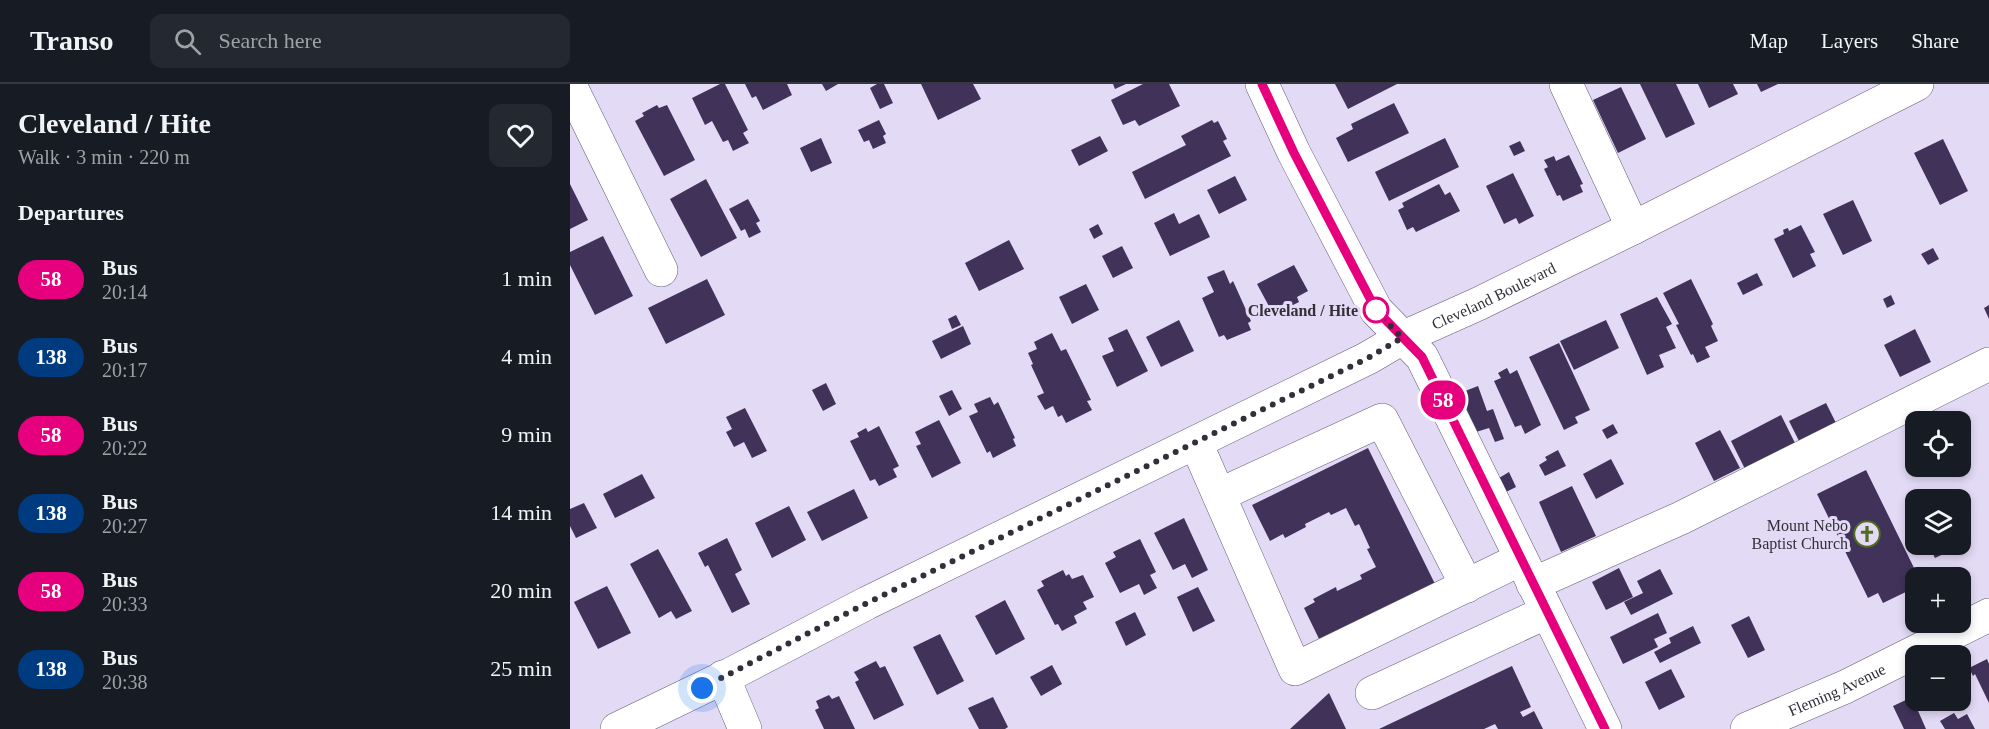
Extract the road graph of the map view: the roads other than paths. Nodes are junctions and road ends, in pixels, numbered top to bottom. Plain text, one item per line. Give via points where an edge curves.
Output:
1 (1262, 84) edge
2 (1566, 84) edge
3 (1917, 84) edge
4 (572, 86) edge
5 (1633, 228) junction
6 (661, 270) dead end
7 (1402, 338) junction
8 (1989, 364) edge
9 (1196, 443) junction
10 (1220, 495) junction
11 (1534, 585) junction
12 (1467, 586) junction
13 (1989, 615) edge
14 (723, 677) junction
15 (1372, 693) dead end
16 (617, 729) edge
17 (745, 729) edge
18 (1605, 729) edge
19 (1747, 729) edge

1 - 7 street via 1376,310
2 - 5 street
3 - 5 street, Cleveland Boulevard
4 - 6 street
5 - 7 street, Cleveland Boulevard
7 - 9 street, Cleveland Boulevard
7 - 11 street via 1422,357
8 - 11 street via 1681,518
9 - 10 street
9 - 14 street, Cleveland Boulevard
10 - 12 street via 1382,420
10 - 12 street via 1295,669
11 - 12 street
11 - 15 street
11 - 18 street
13 - 19 street, Fleming Avenue via 1845,687
14 - 16 street, Cleveland Boulevard
14 - 17 street

